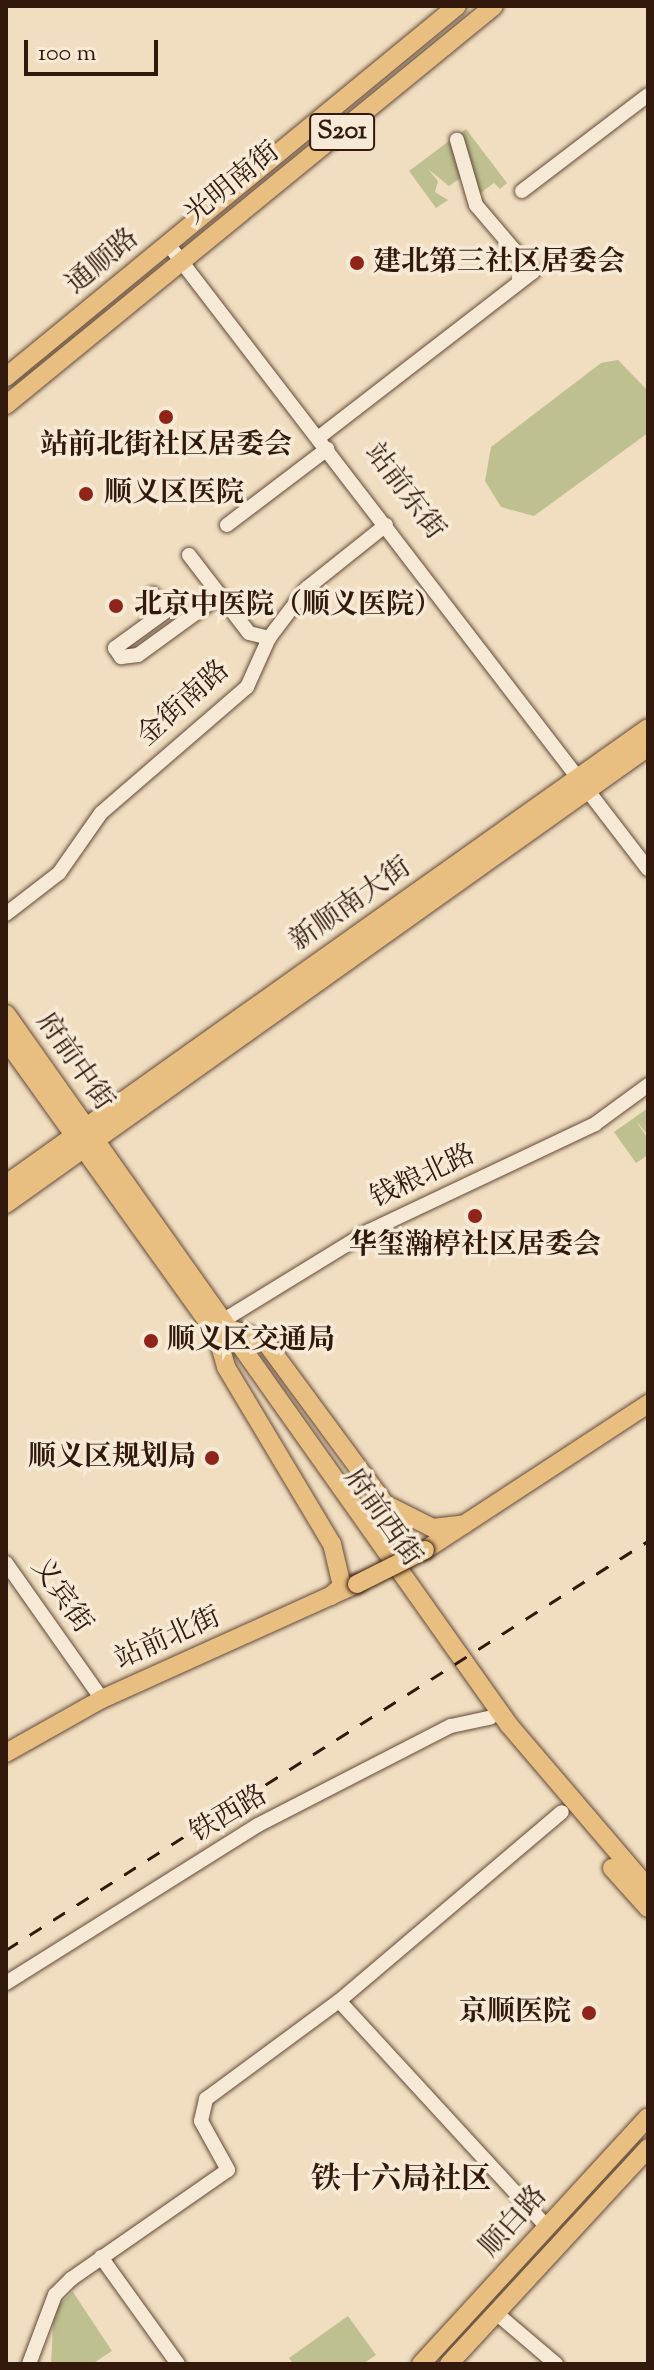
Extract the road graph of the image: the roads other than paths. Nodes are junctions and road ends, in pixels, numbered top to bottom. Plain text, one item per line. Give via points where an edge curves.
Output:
1 (457, 6) edge
2 (494, 6) edge
3 (648, 95) edge
4 (457, 140) dead end
5 (522, 191) dead end
6 (172, 241) junction
7 (186, 259) junction
8 (6, 377) edge
9 (6, 405) edge
10 (323, 440) junction
11 (227, 525) dead end
12 (386, 525) junction
13 (189, 555) dead end
14 (153, 594) dead end
15 (218, 597) junction
16 (269, 638) junction
17 (648, 728) edge
18 (648, 747) edge
19 (586, 782) junction
20 (648, 858) edge
21 (648, 869) edge
22 (6, 914) edge
23 (6, 1014) edge
24 (6, 1040) edge
25 (648, 1085) edge
26 (84, 1139) junction
27 (6, 1184) edge
28 (6, 1204) edge
29 (222, 1328) junction
30 (648, 1404) edge
31 (465, 1524) junction
32 (6, 1563) edge
33 (331, 1596) junction
34 (102, 1699) junction
35 (490, 1718) junction
36 (6, 1753) edge
37 (562, 1812) junction
38 (648, 1888) edge
39 (648, 1908) edge
40 (6, 1983) edge
41 (339, 2001) junction
42 (648, 2105) edge
43 (648, 2117) edge
44 (631, 2135) junction
45 (647, 2150) edge
46 (547, 2227) junction
47 (101, 2257) junction
48 (496, 2313) junction
49 (29, 2364) edge
50 (178, 2364) edge
51 (421, 2364) edge
52 (449, 2364) edge
53 (556, 2364) edge

1 - 6 main road, 通顺路 / S201
2 - 7 main road, 光明南街 / S201
3 - 5 street
4 - 10 street via 476,205 533,272
6 - 7 street, 站前东街
6 - 8 main road, 通顺路 / S201
7 - 9 main road, 光明南街 / S201
7 - 10 street, 站前东街
10 - 11 street
10 - 12 street, 站前东街
10 - 19 street, 站前东街
12 - 16 street, 金街南路 via 307,588
12 - 19 street, 站前东街
13 - 15 street
14 - 15 street via 166,611 115,648 121,657 138,655
15 - 16 street via 249,633
16 - 22 street, 金街南路 via 247,687 101,813 59,873
17 - 19 main road, 新顺南大街
18 - 19 main road, 新顺南大街
19 - 20 street
19 - 21 street
19 - 26 main road, 新顺南大街
23 - 26 main road, 府前中街
24 - 26 main road, 府前中街
25 - 29 street, 钱粮北路 via 595,1124 369,1231
26 - 27 main road
26 - 28 main road
26 - 29 main road, 府前西街
29 - 31 main road via 264,1340 385,1504 433,1528
29 - 33 main road via 226,1367 332,1544 342,1586
29 - 35 main road, 府前西街
29 - 38 main road, 府前西街 via 534,1758
30 - 31 main road
31 - 33 main road, 站前北街, bridge
32 - 34 street, 义宾街
33 - 34 main road, 站前北街
34 - 36 main road, 站前北街
35 - 37 main road, 府前西街
35 - 40 street, 铁西路 via 451,1726 258,1825
37 - 39 main road, 府前西街
37 - 41 street
41 - 46 street via 436,2115
41 - 47 street via 206,2099 201,2121 228,2170
42 - 44 main road
43 - 44 main road, 顺白路
44 - 46 main road, 顺白路
45 - 48 main road, 顺白路
46 - 51 main road, 顺白路
47 - 49 street via 55,2295
47 - 50 street
48 - 52 main road, 顺白路
48 - 53 street

